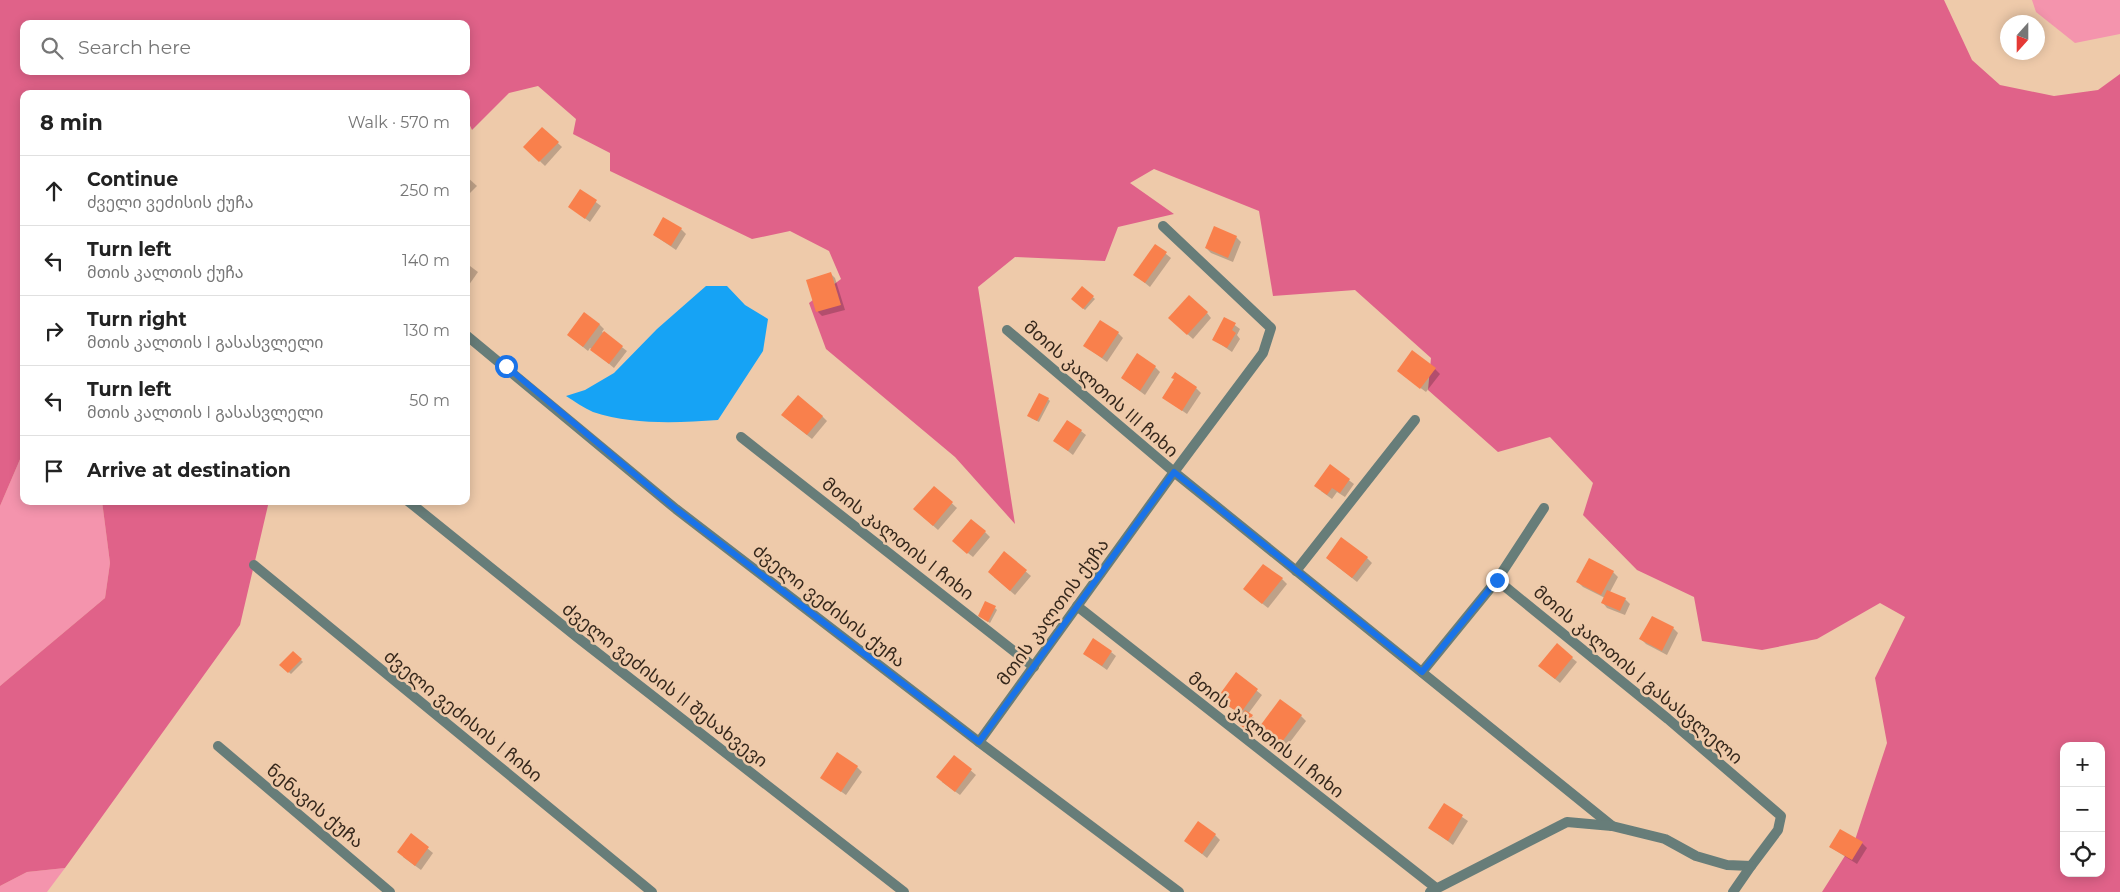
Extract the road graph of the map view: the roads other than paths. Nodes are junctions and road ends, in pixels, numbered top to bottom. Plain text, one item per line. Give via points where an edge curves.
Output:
1 (1163, 226) dead end
2 (1007, 330) dead end
3 (470, 338) edge
4 (1415, 420) dead end
5 (742, 437) dead end
6 (1174, 472) junction
7 (413, 505) edge
8 (1544, 508) dead end
9 (254, 565) dead end
10 (1296, 571) junction
11 (1497, 580) junction
12 (1077, 606) junction
13 (1034, 667) junction
14 (1422, 672) junction
15 (979, 742) junction
16 (218, 746) dead end
17 (1612, 826) junction
18 (1751, 866) junction
19 (1433, 890) edge
20 (390, 892) edge
21 (652, 892) edge
22 (904, 892) edge
23 (1179, 892) edge
24 (1733, 892) edge

1 - 6 street, მთის კალთის ქუჩა via 1271,328 1264,353
2 - 6 street, მთის კალთის III ჩიხი
3 - 15 street, ძველი ვეძისის ქუჩა via 676,509
4 - 10 street
5 - 13 street, მთის კალთის I ჩიხი
6 - 10 street
6 - 12 street, მთის კალთის ქუჩა
7 - 22 street, ძველი ვეძისის II შესახვევი
8 - 11 street
9 - 21 street, ძველი ვეძისის I ჩიხი
10 - 14 street
11 - 14 street
11 - 18 street, მთის კალთის I გასასვლელი via 1781,816 1778,830
12 - 13 street, მთის კალთის ქუჩა
12 - 19 street, მთის კალთის II ჩიხი
13 - 15 street, მთის კალთის ქუჩა
14 - 17 street
15 - 23 street, ძველი ვეძისის ქუჩა
16 - 20 street, ნენავის ქუჩა
17 - 18 street via 1665,839 1696,856 1727,865
17 - 19 street via 1567,822
18 - 24 street

